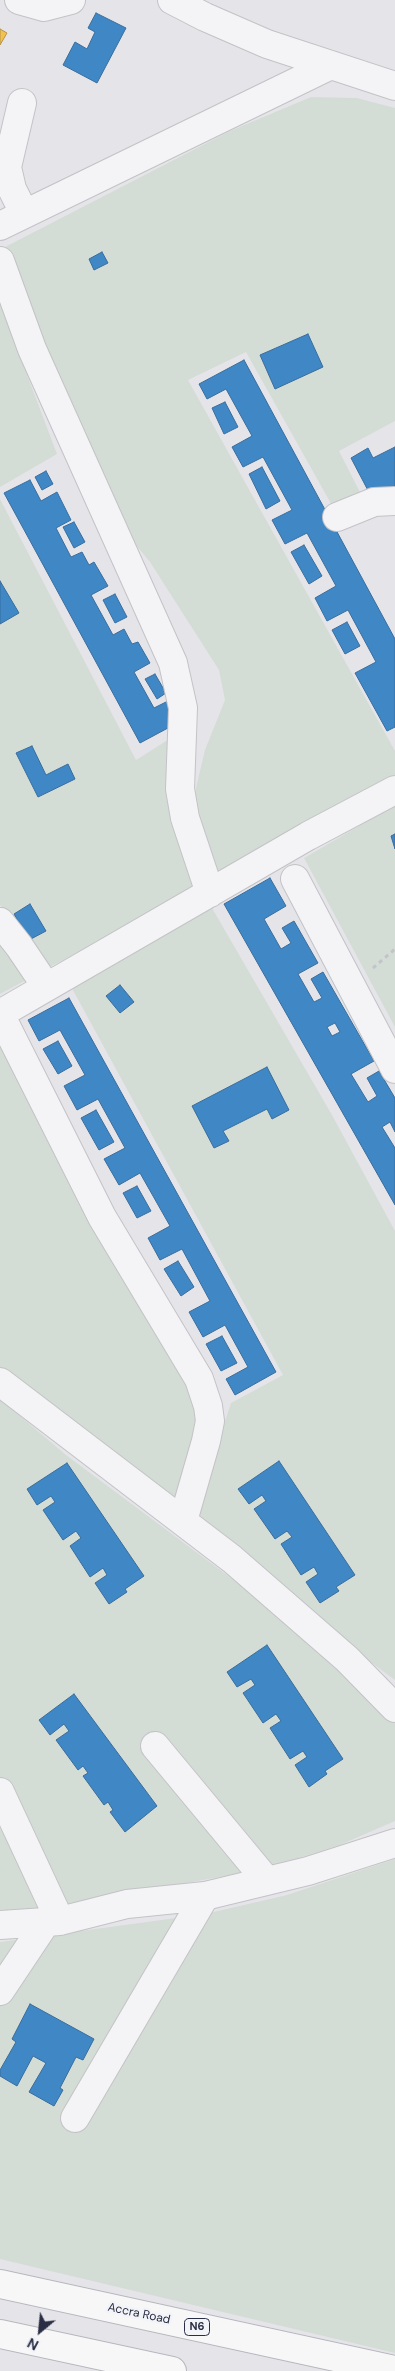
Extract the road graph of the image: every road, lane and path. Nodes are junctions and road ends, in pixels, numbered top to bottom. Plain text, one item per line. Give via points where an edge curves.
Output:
1 (19, 0) edge
2 (71, 0) edge
3 (172, 0) edge
4 (329, 66) junction
5 (395, 86) edge
6 (22, 103) dead end
7 (24, 213) junction
8 (0, 226) edge
9 (0, 261) edge
10 (395, 502) edge
11 (337, 517) dead end
12 (395, 790) edge
13 (295, 879) dead end
14 (210, 893) junction
15 (0, 922) edge
16 (46, 986) junction
17 (0, 1014) edge
18 (395, 1069) edge
19 (0, 1382) edge
20 (183, 1521) junction
21 (395, 1708) edge
22 (155, 1746) dead end
23 (0, 1792) edge
24 (395, 1843) edge
25 (267, 1881) junction
26 (205, 1896) junction
27 (53, 1921) junction
28 (0, 1925) edge
29 (0, 1991) edge
30 (75, 2118) dead end
31 (0, 2284) edge
32 (0, 2334) edge
33 (395, 2370) edge
34 (172, 2371) edge

1 - 2 street via 44,7
3 - 4 street via 267,44
4 - 5 street
4 - 7 street
6 - 7 street via 7,168 12,189
7 - 8 street
9 - 14 street via 32,349 173,663 183,708 180,789
10 - 11 street via 374,502
12 - 14 street
13 - 18 street
14 - 16 street
15 - 16 street
16 - 17 street
17 - 20 street via 102,1217 200,1379 210,1421
19 - 20 street
20 - 21 street via 347,1659
22 - 25 street
23 - 27 street
24 - 25 street
25 - 26 street
26 - 27 street via 127,1904
26 - 30 street
27 - 28 street
27 - 29 street
31 - 33 highway, Accra Road / N6
32 - 34 highway

